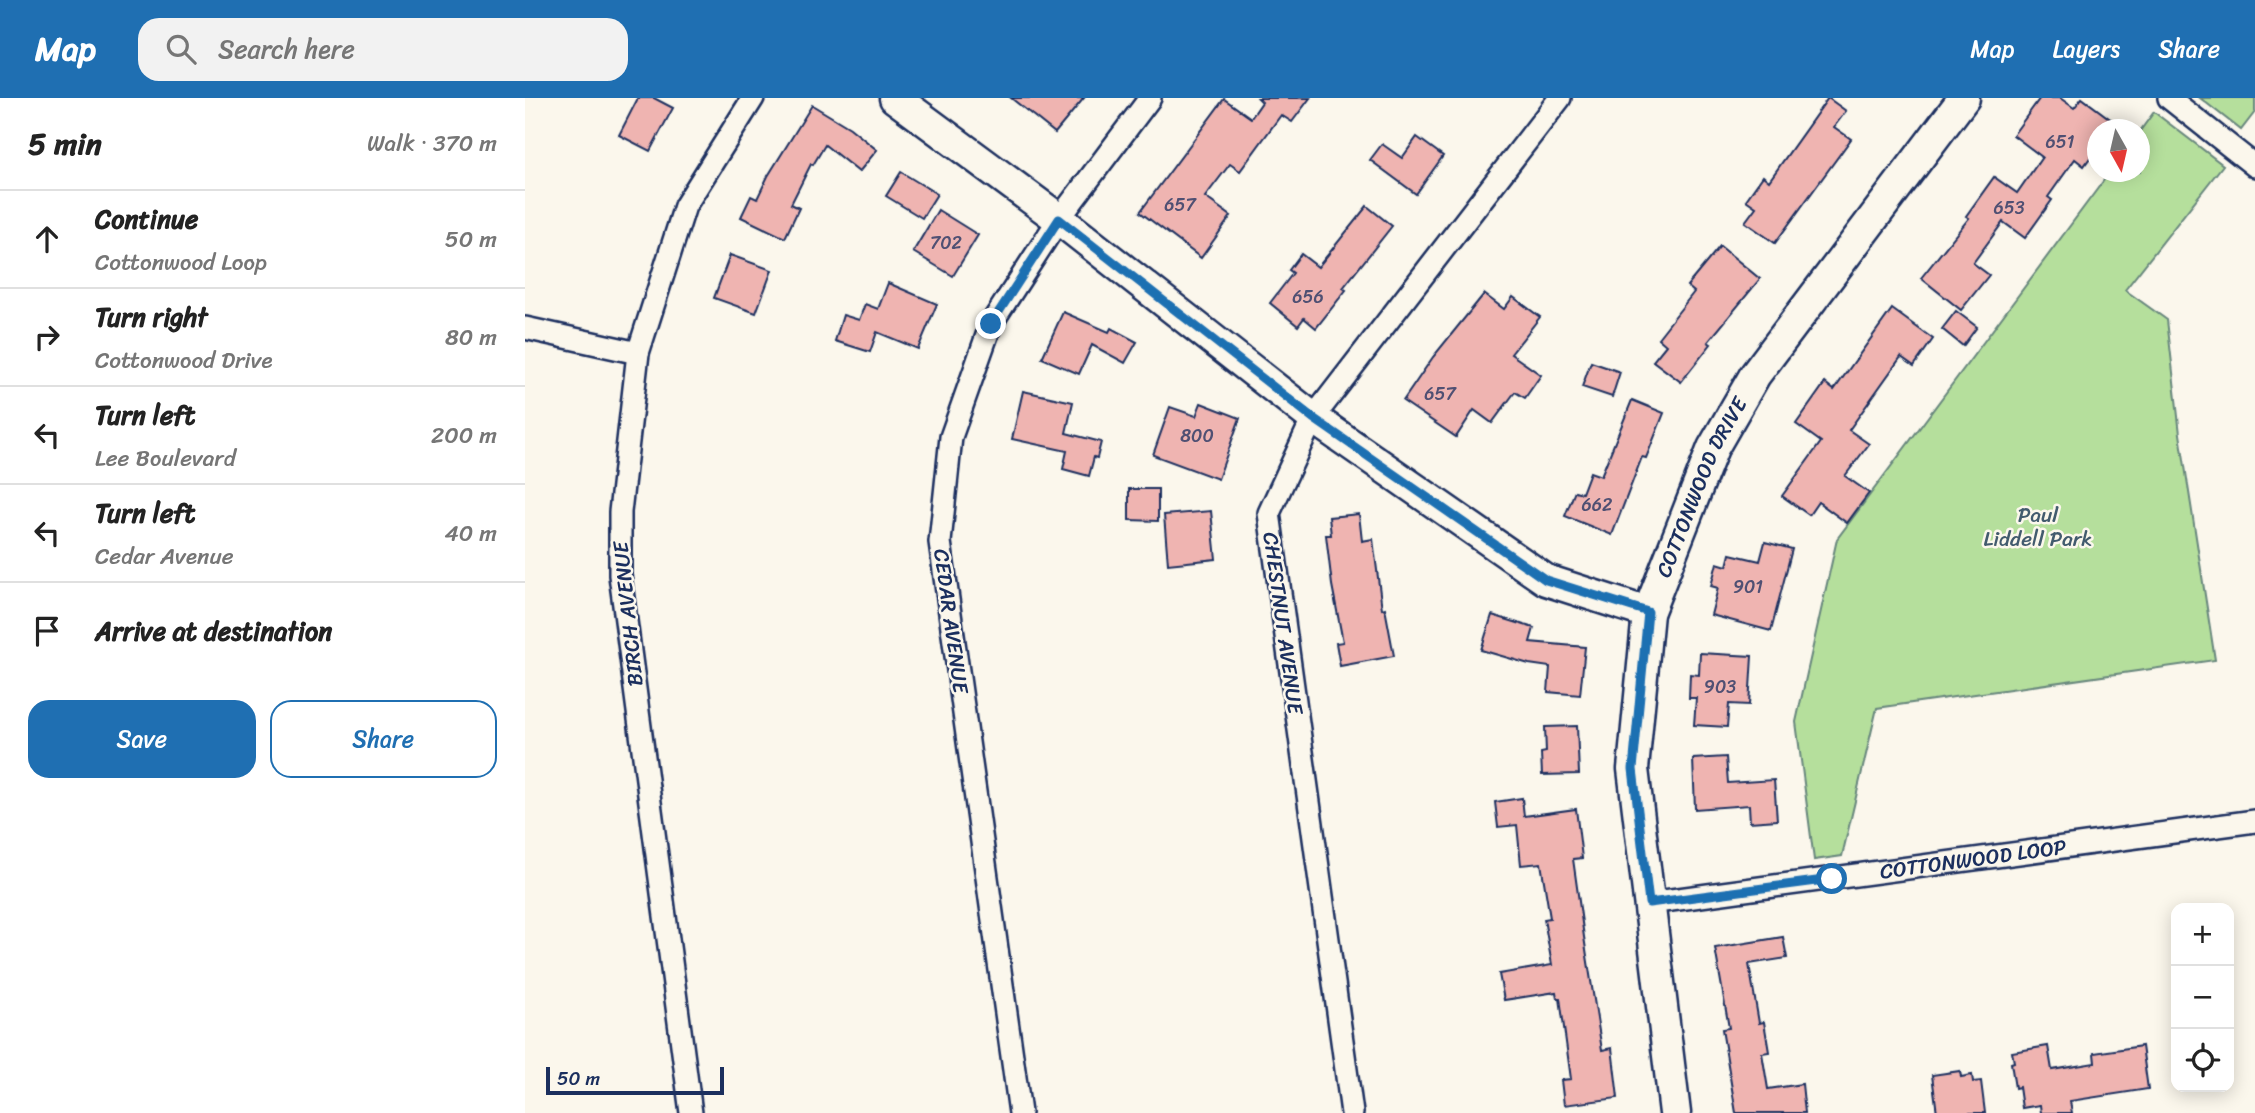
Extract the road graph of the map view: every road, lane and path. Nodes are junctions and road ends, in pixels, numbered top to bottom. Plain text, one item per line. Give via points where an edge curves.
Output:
1 (753, 98) edge
2 (895, 98) edge
3 (1150, 98) edge
4 (1560, 98) edge
5 (1964, 98) edge
6 (2169, 98) edge
7 (2255, 166) edge
8 (1059, 219) junction
9 (525, 328) edge
10 (638, 353) junction
11 (1313, 418) junction
12 (1648, 612) junction
13 (2255, 821) edge
14 (1649, 903) junction
15 (691, 1113) edge
16 (1020, 1113) edge
17 (1352, 1113) edge
18 (1675, 1113) edge

1 - 10 street, BIRCH AVENUE via 685,206
2 - 8 street
3 - 8 street, CEDAR AVENUE
4 - 11 street, CHESTNUT AVENUE
5 - 12 street, COTTONWOOD DRIVE via 1755,375 1713,448
6 - 7 street
8 - 11 street
8 - 16 street, CEDAR AVENUE via 991,324 951,437 940,542
9 - 10 street
10 - 15 street, BIRCH AVENUE via 620,512 619,575
11 - 12 street via 1546,580
11 - 17 street, CHESTNUT AVENUE via 1269,513
12 - 14 street, COTTONWOOD DRIVE via 1633,769
13 - 14 street, COTTONWOOD LOOP
14 - 18 street, COTTONWOOD DRIVE

